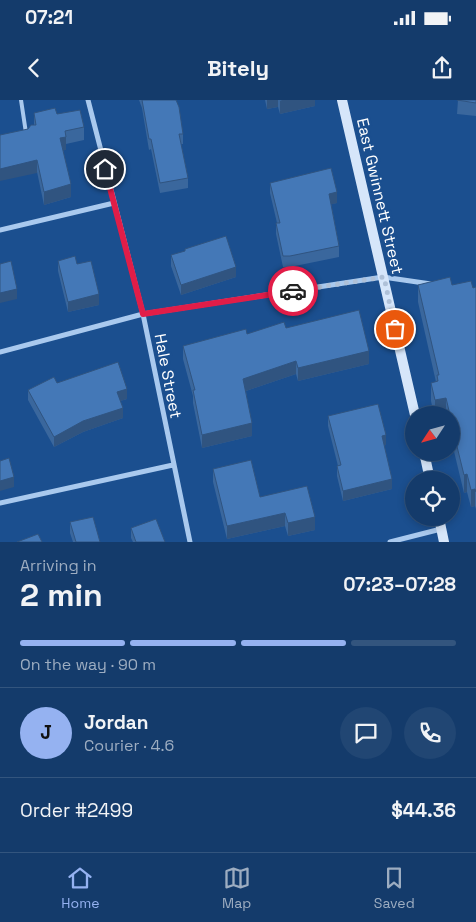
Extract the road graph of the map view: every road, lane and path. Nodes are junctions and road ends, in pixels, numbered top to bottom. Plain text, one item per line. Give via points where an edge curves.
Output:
1 (21, 100) edge
2 (88, 100) edge
3 (342, 100) edge
4 (27, 138) edge
5 (114, 204) junction
6 (0, 230) edge
7 (384, 277) junction
8 (439, 285) edge
9 (143, 314) junction
10 (0, 352) edge
11 (413, 406) edge
12 (173, 464) junction
13 (0, 503) edge
14 (440, 526) edge
15 (441, 529) junction
16 (190, 542) edge
17 (390, 542) edge
18 (444, 542) edge

1 - 4 lane
2 - 5 street, Hale Street
3 - 7 main road, East Gwinnett Street
5 - 6 street
5 - 9 street, Hale Street
7 - 8 street
7 - 9 street
7 - 11 main road, East Gwinnett Street
9 - 10 street
9 - 12 street, Hale Street
12 - 13 street
12 - 16 street, Hale Street
14 - 15 main road
15 - 17 street
15 - 18 main road

